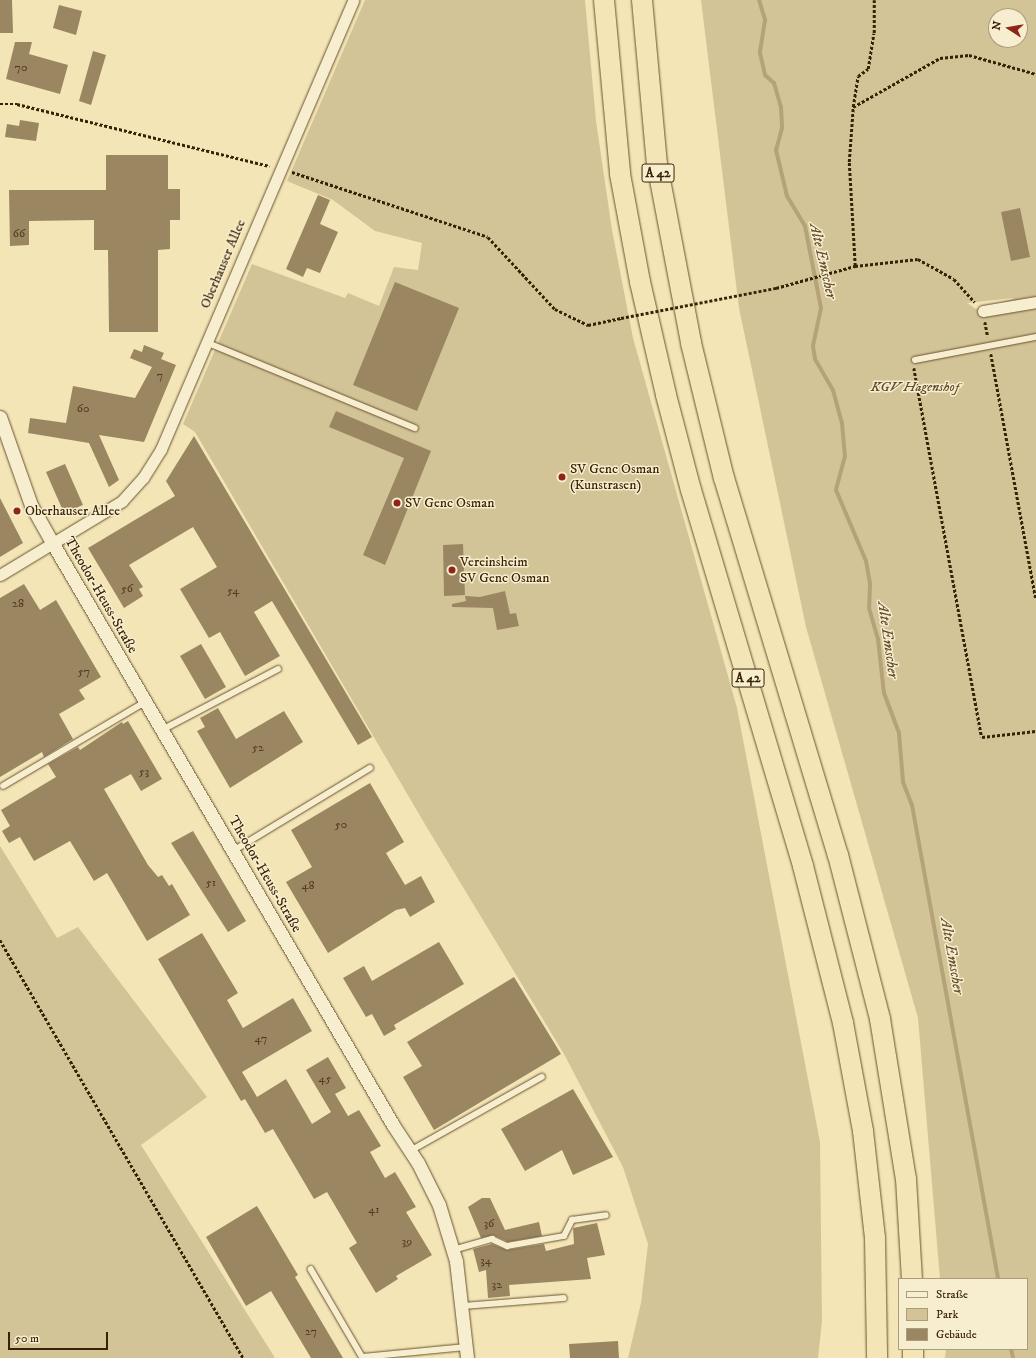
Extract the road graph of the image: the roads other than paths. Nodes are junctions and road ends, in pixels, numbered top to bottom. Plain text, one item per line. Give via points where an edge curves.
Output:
1 (353, 0) edge
2 (604, 0) edge
3 (642, 0) edge
4 (1036, 302) edge
5 (983, 311) road end
6 (1036, 337) edge
7 (206, 342) junction
8 (915, 360) road end
9 (0, 417) edge
10 (415, 428) dead end
11 (53, 544) junction
12 (0, 575) edge
13 (278, 669) dead end
14 (145, 702) junction
15 (162, 730) junction
16 (370, 768) dead end
17 (3, 786) dead end
18 (232, 851) junction
19 (542, 1077) dead end
20 (410, 1151) junction
21 (606, 1215) dead end
22 (453, 1250) junction
23 (311, 1269) dead end
24 (912, 1278) edge
25 (564, 1298) dead end
26 (463, 1306) junction
27 (467, 1352) edge
28 (363, 1358) edge
29 (877, 1358) edge

1 - 7 street, Oberhauser Allee
2 - 29 highway, A 42 via 620,174 640,282 664,387 691,490 803,866 843,1023 863,1131 875,1238
3 - 24 highway, A 42 via 657,164 691,343 724,478 838,855 876,1004 905,1172
4 - 5 street
6 - 8 lane
7 - 10 lane
7 - 11 street, Oberhauser Allee via 161,449 143,478 122,501
9 - 11 street, Theodor-Heuss-Straße via 31,505
11 - 12 street, Oberhauser Allee
11 - 14 street, Theodor-Heuss-Straße
13 - 15 lane
14 - 15 street, Theodor-Heuss-Straße
14 - 17 lane
15 - 18 street, Theodor-Heuss-Straße
16 - 18 lane
18 - 20 street, Theodor-Heuss-Straße
19 - 20 lane
20 - 22 street, Theodor-Heuss-Straße via 439,1205
21 - 22 lane via 572,1220 564,1236 507,1246 492,1239
22 - 26 street, Theodor-Heuss-Straße
23 - 28 lane
25 - 26 lane
26 - 27 street, Theodor-Heuss-Straße
27 - 28 lane

